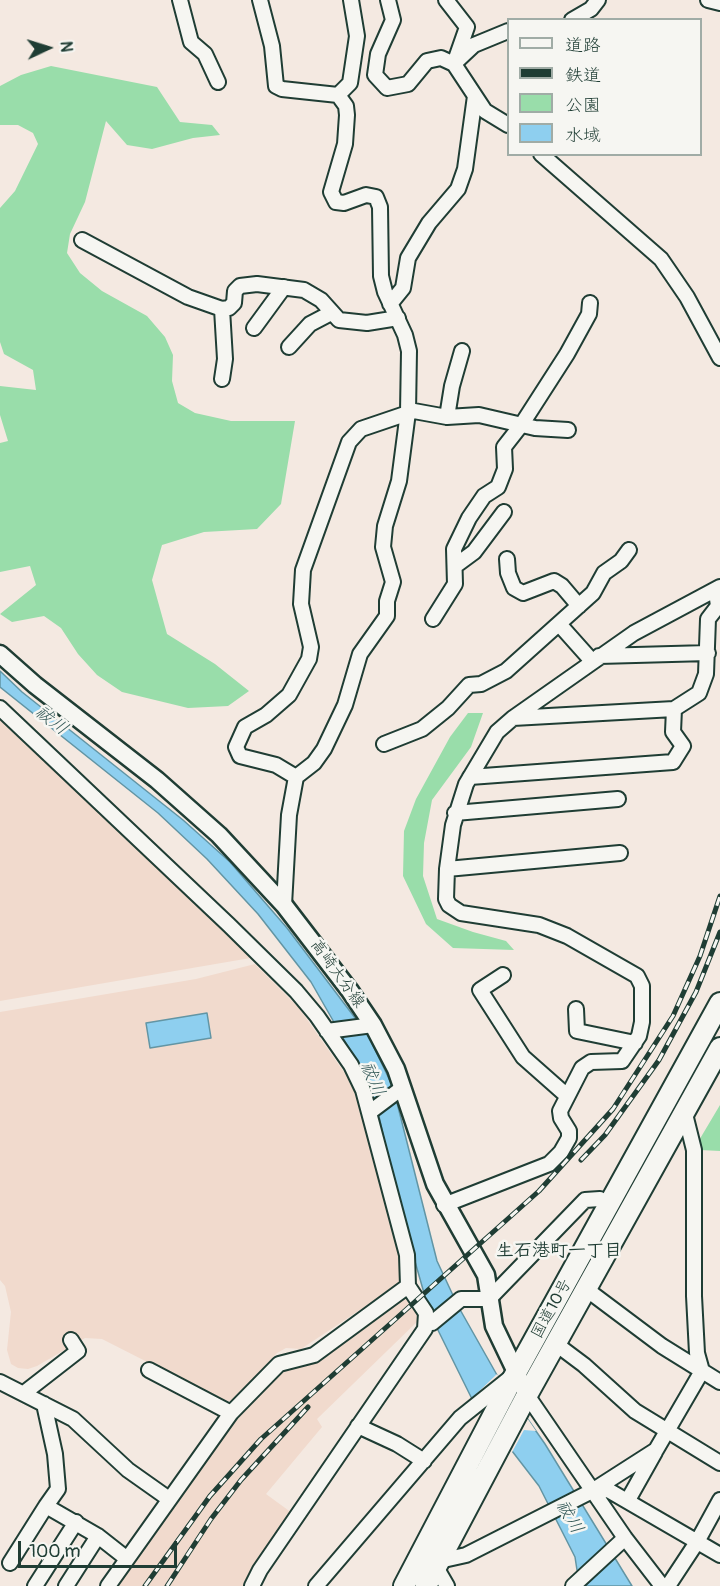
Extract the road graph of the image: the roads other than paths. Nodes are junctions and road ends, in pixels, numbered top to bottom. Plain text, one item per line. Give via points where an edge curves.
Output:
1 (180, 0) edge
2 (260, 0) edge
3 (351, 0) edge
4 (388, 0) edge
5 (446, 0) edge
6 (598, 0) edge
7 (708, 0) edge
8 (720, 3) edge
9 (575, 18) edge
10 (507, 31) edge
11 (454, 64) junction
12 (218, 82) dead end
13 (338, 95) junction
14 (475, 96) junction
15 (507, 124) edge
16 (543, 156) edge
17 (82, 240) dead end
18 (284, 287) junction
19 (590, 303) dead end
20 (390, 304) junction
21 (222, 309) junction
22 (331, 313) junction
23 (398, 318) junction
24 (254, 328) dead end
25 (289, 347) dead end
26 (462, 351) dead end
27 (720, 358) edge
28 (222, 379) dead end
29 (408, 412) junction
30 (447, 417) junction
31 (522, 424) junction
32 (568, 430) dead end
33 (504, 512) dead end
34 (629, 549) dead end
35 (507, 559) dead end
36 (455, 566) junction
37 (718, 589) edge
38 (579, 606) junction
39 (433, 618) dead end
40 (559, 624) junction
41 (708, 653) junction
42 (0, 654) edge
43 (595, 659) junction
44 (0, 708) edge
45 (674, 709) junction
46 (513, 718) junction
47 (384, 744) dead end
48 (296, 777) junction
49 (470, 777) junction
50 (618, 799) dead end
51 (455, 813) junction
52 (620, 853) dead end
53 (447, 869) junction
54 (284, 905) junction
55 (503, 975) dead end
56 (720, 1003) edge
57 (576, 1009) dead end
58 (369, 1026) junction
59 (331, 1031) junction
60 (635, 1043) junction
61 (720, 1048) edge
62 (400, 1089) junction
63 (566, 1095) junction
64 (372, 1110) junction
65 (685, 1114) junction
66 (444, 1205) junction
67 (609, 1205) junction
68 (408, 1286) junction
69 (586, 1289) junction
70 (489, 1299) junction
71 (429, 1323) junction
72 (71, 1340) dead end
73 (555, 1344) junction
74 (149, 1370) dead end
75 (702, 1371) junction
76 (0, 1382) edge
77 (509, 1382) junction
78 (720, 1382) edge
79 (24, 1393) junction
80 (524, 1402) junction
81 (44, 1404) junction
82 (231, 1413) junction
83 (460, 1418) junction
84 (358, 1426) junction
85 (485, 1432) junction
86 (667, 1432) junction
87 (656, 1450) junction
88 (424, 1461) junction
89 (720, 1463) edge
90 (592, 1491) junction
91 (169, 1499) junction
92 (628, 1500) junction
93 (720, 1500) edge
94 (46, 1506) junction
95 (76, 1522) junction
96 (98, 1536) junction
97 (625, 1538) junction
98 (697, 1542) junction
99 (720, 1555) edge
100 (126, 1558) junction
101 (10, 1563) dead end
102 (438, 1564) junction
103 (576, 1583) edge
104 (35, 1586) edge
105 (66, 1586) edge
106 (108, 1586) edge
107 (252, 1586) edge
108 (316, 1586) edge
109 (405, 1586) edge
110 (426, 1586) edge
111 (447, 1586) edge
112 (662, 1586) edge
113 (668, 1586) edge

1 - 12 street via 191,42 205,54
2 - 13 street via 272,46 276,86
3 - 13 street via 357,36 350,83
4 - 11 street via 393,20 378,54 375,75 387,88 408,84 427,61 441,58
5 - 11 street via 467,27
6 - 9 street
7 - 8 street
10 - 11 street via 474,45
11 - 14 street
13 - 20 street via 347,115 345,144 331,192 336,202 344,203 366,195 376,197 380,207 381,276
14 - 15 street via 485,111
14 - 20 street via 459,189 429,224 408,258 403,288
16 - 27 street via 661,259 679,283
17 - 21 street via 188,297
18 - 21 street via 240,286 235,291 234,303
18 - 22 street via 315,295
18 - 24 street
19 - 31 street via 589,314 573,344
20 - 23 street
21 - 28 street
22 - 23 street via 339,320 368,323
22 - 25 street via 310,324
23 - 29 street via 409,351
26 - 30 street
29 - 30 street
29 - 48 street via 399,481 385,526 383,547 393,582 387,616 360,654 345,705 324,749
29 - 48 street via 361,429 346,449 303,570 302,604 311,647 309,659 289,694 245,728 238,739 236,752 240,756 276,765
30 - 31 street via 478,415
31 - 32 street
31 - 36 street via 504,447 506,470 498,487 484,496 454,549
33 - 36 street via 474,552
34 - 38 street
35 - 38 street via 514,588 523,593 554,581
36 - 39 street via 455,584
37 - 41 street via 718,606 708,619
37 - 43 street via 661,616
38 - 40 street
40 - 43 street
40 - 47 street via 506,671 481,684 469,685 422,729
41 - 43 street
41 - 45 street via 699,693
42 - 54 main road, 高崎大分線 via 187,806 236,851
43 - 46 street
44 - 59 street via 287,982
45 - 46 street
45 - 49 street via 673,732 684,746 674,762
46 - 49 street via 497,732
48 - 54 street via 289,815
49 - 51 street
50 - 51 street
51 - 53 street
52 - 53 street
53 - 60 street via 446,899 454,910 539,925 567,936 637,976 642,986 642,1022
54 - 58 main road, 高崎大分線
55 - 63 street via 480,990 524,1057
56 - 67 highway, 国道10号
57 - 60 street via 576,1031
58 - 59 street
58 - 62 main road, 高崎大分線 via 387,1049
59 - 64 street
60 - 63 street via 622,1061 586,1064
61 - 65 highway, 国道10号
62 - 64 street
62 - 66 main road, 高崎大分線
63 - 66 street via 560,1111 569,1138 549,1164
64 - 68 street via 407,1255
65 - 69 highway, 国道10号
65 - 75 street via 694,1150 694,1296 697,1353
66 - 70 main road, 高崎大分線 via 486,1275
67 - 70 street via 600,1199 585,1200
67 - 77 highway, 国道10号
68 - 71 street via 424,1308
68 - 82 street via 314,1355 279,1364
69 - 73 highway, 国道10号
69 - 75 street via 657,1343
70 - 71 street via 461,1299
70 - 77 main road, 高崎大分線
71 - 84 street
72 - 79 street via 78,1351
73 - 80 highway, 国道10号
73 - 86 street via 635,1411
74 - 82 street
75 - 78 street
75 - 86 street
76 - 79 street
77 - 80 main road, 高崎大分線
77 - 83 street
77 - 85 highway, 国道10号
79 - 81 street
80 - 90 street
80 - 102 highway, 国道10号
81 - 91 street via 73,1419 128,1470
81 - 94 street via 58,1489
82 - 91 street
83 - 85 street via 475,1421
83 - 88 street
84 - 88 street
84 - 107 street
85 - 109 highway, 国道10号
86 - 87 street
86 - 89 street
87 - 90 street
87 - 92 street
88 - 108 street
90 - 92 street via 606,1490
90 - 97 street
90 - 102 street via 466,1555
91 - 100 street
92 - 98 street
93 - 98 street
94 - 95 street
94 - 101 street
95 - 96 street
95 - 104 street
96 - 100 street
96 - 105 street
97 - 103 street
97 - 112 street
98 - 99 street
98 - 113 street
100 - 106 street
102 - 110 highway, 国道10号
102 - 111 street

